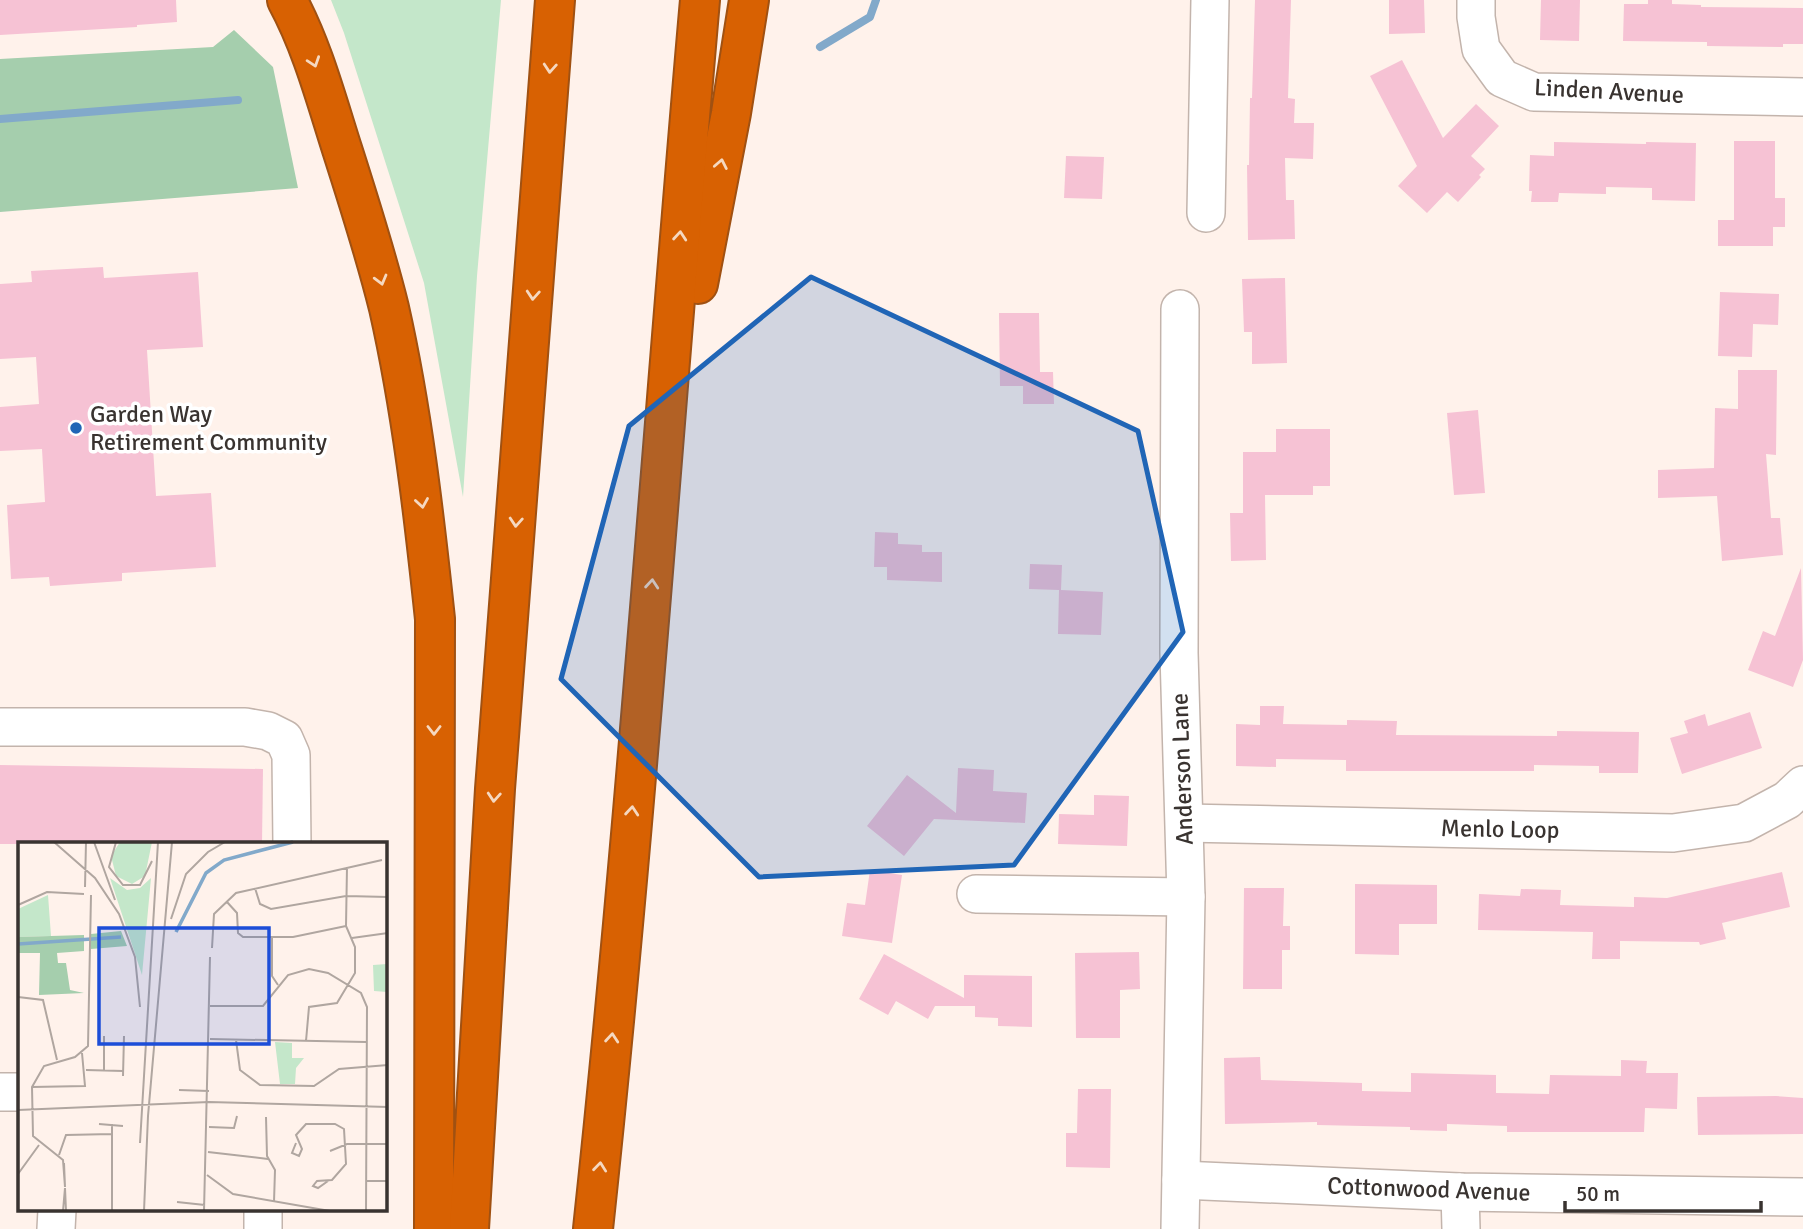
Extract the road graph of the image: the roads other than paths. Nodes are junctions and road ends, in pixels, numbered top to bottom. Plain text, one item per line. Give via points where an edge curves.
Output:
1 (555, 0) edge
2 (700, 0) edge
3 (749, 0) edge
4 (1210, 0) edge
5 (1476, 0) edge
6 (293, 9) edge
7 (1803, 97) edge
8 (1206, 213) dead end
9 (1180, 309) dead end
10 (662, 472) junction
11 (0, 727) edge
12 (1803, 785) edge
13 (1185, 822) junction
14 (292, 842) edge
15 (976, 894) dead end
16 (1186, 897) junction
17 (0, 1092) edge
18 (18, 1092) edge
19 (1181, 1180) junction
20 (1460, 1192) junction
21 (1803, 1197) edge
22 (434, 1229) edge
23 (468, 1229) edge
24 (593, 1229) edge
25 (1180, 1229) edge
26 (1461, 1229) edge

1 -> 23 highway via 495,789
10 -> 2 highway
10 -> 3 highway
4 - 8 street
5 - 7 street, Linden Avenue via 1482,49 1502,78 1534,92
6 -> 22 highway via 362,209 388,308 425,519 435,619
9 - 13 street, Anderson Lane via 1179,653
24 -> 10 highway
11 - 14 street via 245,727 268,731 284,739 291,755
12 - 13 street, Menlo Loop via 1787,800 1744,823 1673,833
13 - 16 street, Anderson Lane
15 - 16 street
16 - 19 street, Anderson Lane
17 - 18 street
19 - 20 street, Cottonwood Avenue
19 - 25 street, Anderson Lane
20 - 21 street, Cottonwood Avenue
20 - 26 street

